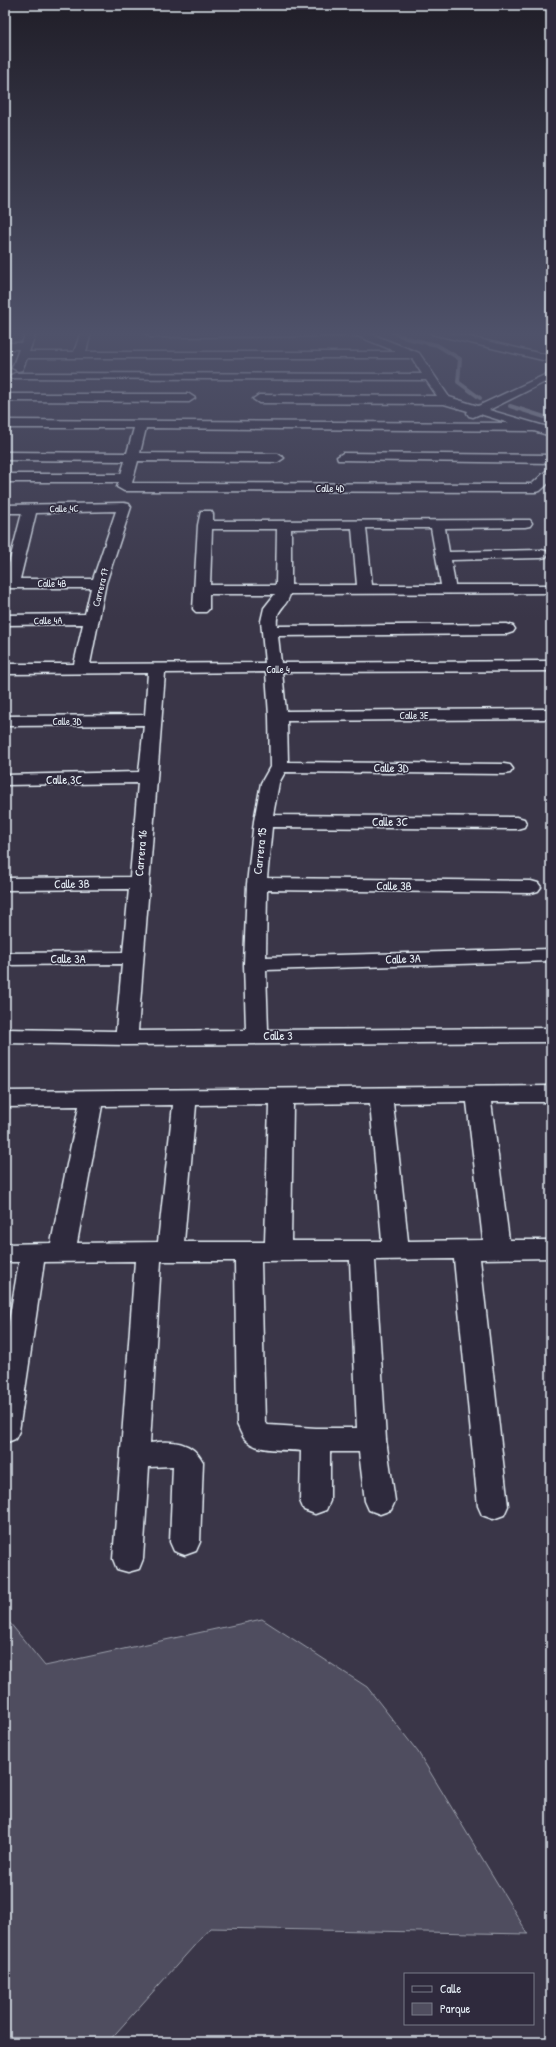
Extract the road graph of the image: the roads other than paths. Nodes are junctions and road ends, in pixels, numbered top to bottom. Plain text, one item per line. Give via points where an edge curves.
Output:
1 (140, 428) edge
2 (259, 428) edge
3 (336, 428) edge
4 (342, 428) edge
5 (537, 428) edge
6 (551, 432) edge
7 (278, 442) junction
8 (5, 456) edge
9 (133, 456) junction
10 (342, 457) junction
11 (551, 459) edge
12 (551, 474) edge
13 (5, 478) edge
14 (125, 482) junction
15 (278, 488) junction
16 (343, 488) junction
17 (124, 507) joint
18 (5, 509) edge
19 (30, 509) junction
20 (525, 523) dead end
21 (359, 524) junction
22 (437, 524) junction
23 (284, 525) junction
24 (541, 554) dead end
25 (443, 556) junction
26 (100, 583) junction
27 (8, 584) edge
28 (551, 589) edge
29 (201, 590) junction
30 (283, 590) junction
31 (365, 590) junction
32 (449, 590) junction
33 (201, 609) dead end
34 (92, 619) junction
35 (5, 620) edge
36 (507, 629) dead end
37 (269, 630) junction
38 (551, 666) edge
39 (5, 669) edge
40 (81, 669) junction
41 (157, 669) junction
42 (272, 669) junction
43 (551, 714) edge
44 (278, 716) junction
45 (153, 720) junction
46 (5, 721) edge
47 (279, 767) junction
48 (504, 769) dead end
49 (148, 777) junction
50 (5, 780) edge
51 (263, 821) junction
52 (517, 824) dead end
53 (138, 883) junction
54 (5, 884) edge
55 (257, 884) junction
56 (531, 887) dead end
57 (551, 955) edge
58 (131, 958) junction
59 (5, 959) edge
60 (255, 964) junction
61 (551, 1035) edge
62 (5, 1036) edge
63 (258, 1036) junction
64 (126, 1038) junction
65 (551, 1094) edge
66 (478, 1095) junction
67 (380, 1096) junction
68 (281, 1097) junction
69 (92, 1098) junction
70 (184, 1098) junction
71 (5, 1099) edge
72 (551, 1249) edge
73 (396, 1250) junction
74 (466, 1250) junction
75 (497, 1250) junction
76 (160, 1251) junction
77 (248, 1251) junction
78 (278, 1251) junction
79 (362, 1251) junction
80 (33, 1252) junction
81 (62, 1252) junction
82 (5, 1253) edge
83 (5, 1431) edge
84 (316, 1440) junction
85 (372, 1440) junction
86 (134, 1457) junction
87 (315, 1501) dead end
88 (380, 1501) dead end
89 (493, 1506) dead end
90 (185, 1542) dead end
91 (128, 1559) dead end

1 - 9 street
2 - 7 street
3 - 7 street
4 - 10 street
5 - 6 street
7 - 9 street
7 - 15 street
8 - 9 street
9 - 14 street
10 - 11 street
10 - 16 street
12 - 16 street, Calle 4D via 535,488
13 - 14 street, Calle 4D
14 - 15 street, Calle 4D
15 - 16 street, Calle 4D
17 - 19 street, Calle 4C
17 - 26 street, Carrera 17
18 - 19 street, Calle 4C
19 - 27 street
20 - 22 street
21 - 22 street
21 - 23 street
21 - 31 street
22 - 25 street
23 - 29 street via 205,520
23 - 30 street
24 - 25 street
25 - 32 street
26 - 27 street, Calle 4B
26 - 34 street, Carrera 17
28 - 32 street
29 - 30 street
29 - 33 street
30 - 31 street
30 - 37 street, Carrera 15 via 280,599 272,608
31 - 32 street
34 - 35 street, Calle 4A
34 - 40 street, Carrera 17
36 - 37 street
37 - 42 street, Carrera 15
38 - 42 street, Calle 4
39 - 40 street, Calle 4
40 - 41 street, Calle 4
41 - 42 street, Calle 4
41 - 45 street, Carrera 16
42 - 44 street, Carrera 15
43 - 44 street, Calle 3E
44 - 47 street, Carrera 15
45 - 46 street, Calle 3D
45 - 49 street, Carrera 16
47 - 48 street, Calle 3D
47 - 51 street, Carrera 15 via 270,783
49 - 50 street, Calle 3C
49 - 53 street, Carrera 16
51 - 52 street, Calle 3C
51 - 55 street, Carrera 15
53 - 54 street, Calle 3B
53 - 58 street, Carrera 16
55 - 56 street, Calle 3B
55 - 60 street, Carrera 15
57 - 60 street, Calle 3A
58 - 59 street, Calle 3A
58 - 64 street, Carrera 16
60 - 63 street, Carrera 15
61 - 63 street, Calle 3
62 - 64 street, Calle 3
63 - 64 street, Calle 3
65 - 66 street
66 - 67 street
66 - 75 street
67 - 68 street
67 - 73 street
68 - 70 street
68 - 78 street
69 - 70 street
69 - 71 street
69 - 81 street
70 - 76 street
72 - 75 street
73 - 74 street
73 - 79 street
74 - 75 street
74 - 89 street
76 - 77 street
76 - 81 street
76 - 86 street
77 - 78 street
77 - 84 street via 251,1424 262,1436
78 - 79 street
79 - 85 street
80 - 81 street
80 - 82 street
80 - 83 street
84 - 85 street
84 - 87 street
85 - 88 street
86 - 90 street via 176,1453 184,1456 188,1462
86 - 91 street

